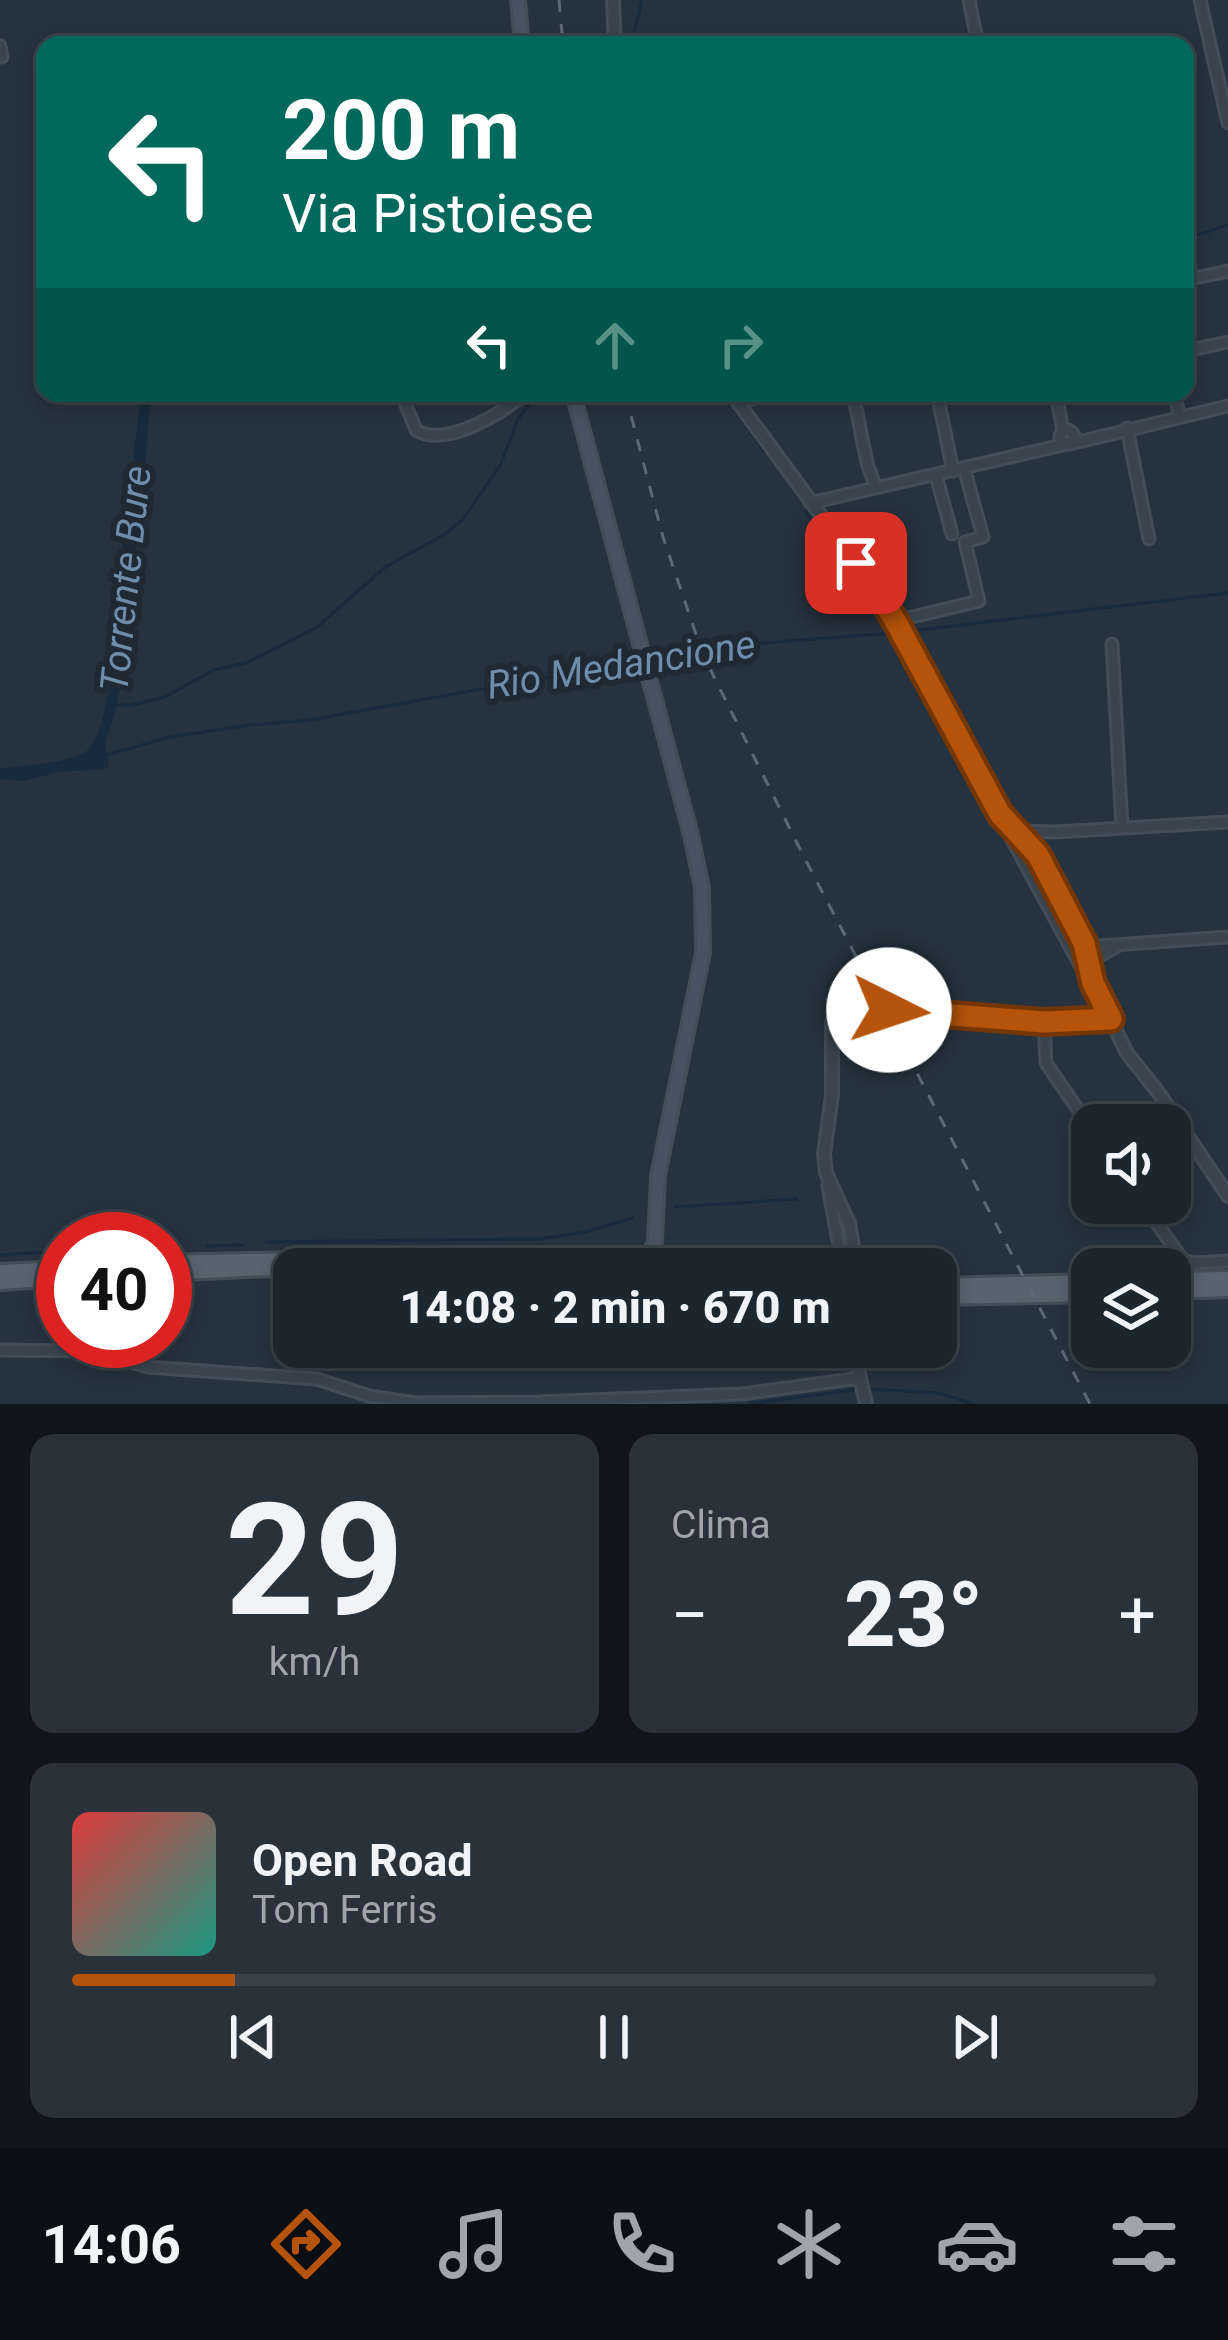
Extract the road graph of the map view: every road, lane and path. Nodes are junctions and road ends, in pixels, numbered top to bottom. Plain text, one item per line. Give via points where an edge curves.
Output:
1 (518, 0) edge
2 (613, 0) edge
3 (969, 0) edge
4 (1200, 0) edge
5 (521, 36) edge
6 (615, 36) edge
7 (977, 36) edge
8 (1228, 122) edge
9 (1228, 271) edge
10 (1194, 278) edge
11 (1228, 342) edge
12 (1194, 350) edge
13 (405, 402) edge
14 (514, 402) edge
15 (575, 402) edge
16 (738, 402) edge
17 (855, 402) edge
18 (940, 402) edge
19 (1058, 402) edge
20 (1176, 402) edge
21 (1228, 406) edge
22 (1180, 416) junction
23 (1127, 428) junction
24 (1068, 438) junction
25 (959, 470) junction
26 (936, 475) junction
27 (876, 488) junction
28 (809, 503) junction
29 (952, 534) dead end
30 (1149, 538) dead end
31 (902, 621) junction
32 (1112, 644) dead end
33 (1002, 816) junction
34 (1228, 822) edge
35 (1122, 827) junction
36 (1017, 831) junction
37 (1056, 832) junction
38 (1028, 854) junction
39 (1228, 937) edge
40 (1070, 943) junction
41 (1119, 946) junction
42 (1085, 947) junction
43 (1093, 983) junction
44 (1111, 1019) junction
45 (1044, 1022) junction
46 (1074, 1104) edge
47 (826, 1173) junction
48 (1228, 1196) edge
49 (1157, 1224) edge
50 (656, 1231) junction
51 (653, 1248) edge
52 (663, 1248) edge
53 (839, 1248) edge
54 (853, 1248) edge
55 (273, 1260) edge
56 (1228, 1261) edge
57 (192, 1262) edge
58 (36, 1270) edge
59 (273, 1270) edge
60 (0, 1272) edge
61 (192, 1272) edge
62 (1228, 1279) edge
63 (36, 1280) edge
64 (0, 1282) edge
65 (1071, 1283) edge
66 (1191, 1283) edge
67 (957, 1285) edge
68 (1202, 1285) junction
69 (1191, 1287) edge
70 (1228, 1289) edge
71 (1071, 1294) edge
72 (957, 1297) edge
73 (0, 1350) edge
74 (862, 1389) edge

1 - 5 main road
2 - 6 street
3 - 7 street
4 - 8 street
9 - 10 street
11 - 12 street
13 - 14 street via 416,430 438,436
15 - 50 main road via 698,865 704,953 658,1176
16 - 28 street
17 - 27 street
18 - 25 street
19 - 24 street
20 - 22 street
21 - 22 street
22 - 23 street
23 - 24 street
23 - 30 street
24 - 25 street
25 - 26 street
25 - 31 street via 983,537 965,542 979,601
26 - 27 street
26 - 29 street
27 - 28 street
28 - 31 street
31 - 33 street
32 - 35 street
33 - 36 street
33 - 38 street
34 - 35 street
35 - 37 street
36 - 37 street
36 - 38 street
37 - 38 street
38 - 40 street
38 - 42 street via 1038,855
39 - 41 street
40 - 42 street
40 - 43 street
41 - 42 street
41 - 43 street via 1096,958
42 - 43 street
43 - 44 street
44 - 45 street
44 - 48 street
45 - 46 street via 1046,1063
45 - 47 street via 836,1012
47 - 53 street
47 - 54 street
49 - 56 street via 1183,1260
50 - 51 main road
50 - 52 main road
55 - 57 main road
58 - 60 main road
59 - 61 main road
62 - 68 main road
63 - 64 main road
65 - 67 main road
66 - 68 main road
68 - 69 main road
68 - 70 main road
71 - 72 main road
73 - 74 street via 93,1351 148,1367 317,1379 415,1403

